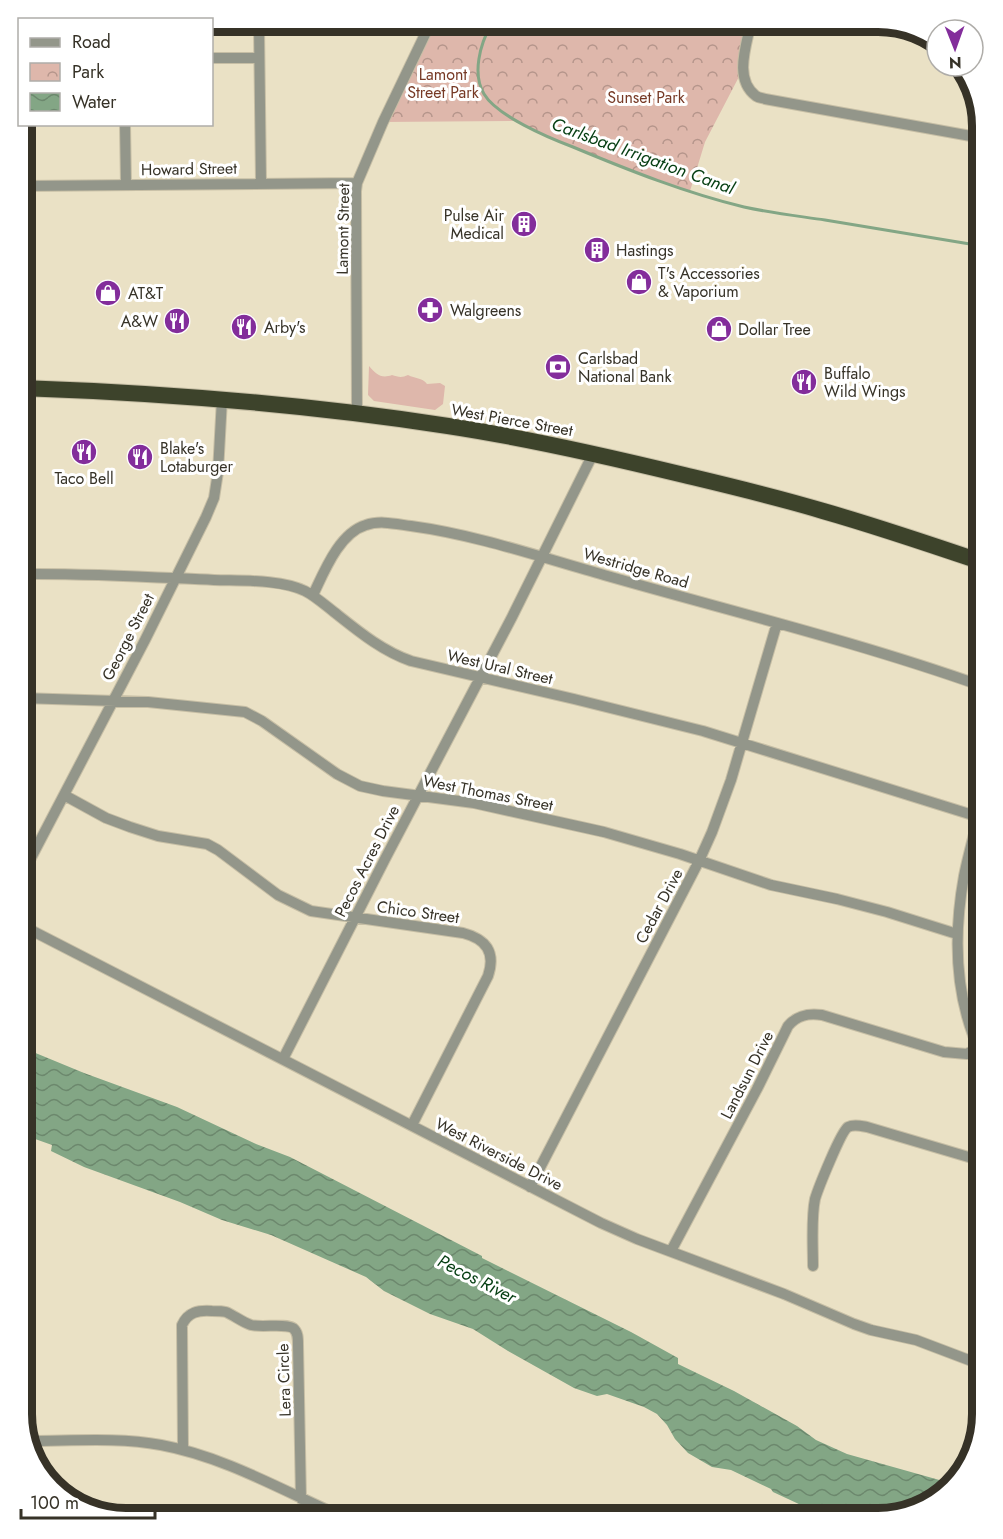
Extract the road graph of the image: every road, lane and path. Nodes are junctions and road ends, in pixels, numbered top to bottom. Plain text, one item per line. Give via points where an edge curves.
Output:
1 (259, 31) edge
2 (426, 31) edge
3 (749, 32) edge
4 (213, 58) edge
5 (259, 58) junction
6 (125, 126) edge
7 (972, 136) edge
8 (261, 183) junction
9 (357, 183) junction
10 (126, 185) junction
11 (32, 186) edge
12 (32, 388) edge
13 (222, 399) junction
14 (357, 413) junction
15 (593, 454) junction
16 (542, 557) junction
17 (972, 559) edge
18 (32, 574) edge
19 (175, 578) junction
20 (313, 596) junction
21 (777, 623) junction
22 (480, 677) junction
23 (972, 683) edge
24 (32, 698) edge
25 (112, 700) junction
26 (742, 744) junction
27 (64, 795) junction
28 (418, 795) junction
29 (972, 815) edge
30 (972, 844) edge
31 (31, 857) edge
32 (699, 861) junction
33 (355, 918) junction
34 (31, 930) edge
35 (957, 934) junction
36 (972, 1032) edge
37 (972, 1053) edge
38 (283, 1059) junction
39 (412, 1125) junction
40 (972, 1158) edge
41 (530, 1187) junction
42 (671, 1251) junction
43 (813, 1266) dead end
44 (972, 1361) edge
45 (36, 1441) edge
46 (183, 1450) junction
47 (301, 1499) junction
48 (320, 1507) edge

1 - 5 street
2 - 9 street, Lamont Street
3 - 7 street via 743,69 756,96
4 - 5 street
5 - 8 street
6 - 10 street
8 - 9 street, Howard Street
8 - 10 street, Howard Street
9 - 14 street, Lamont Street
10 - 11 street, Howard Street
12 - 13 highway, West Pierce Street
13 - 14 highway, West Pierce Street
13 - 19 street, George Street via 214,498
14 - 15 highway, West Pierce Street
15 - 16 street, Pecos Acres Drive
15 - 17 highway, West Pierce Street via 822,511
16 - 20 street, Westridge Road via 466,536 368,524 342,542
16 - 21 street, Westridge Road
16 - 22 street, Pecos Acres Drive
18 - 19 street, West Ural Street
19 - 20 street, West Ural Street via 272,583 296,587
19 - 25 street, George Street
20 - 22 street, West Ural Street via 365,637 399,657
21 - 23 street, Westridge Road
21 - 26 street, Cedar Drive
22 - 26 street, West Ural Street
22 - 28 street, Pecos Acres Drive
24 - 25 street, West Thomas Street
25 - 27 street, George Street
25 - 28 street, West Thomas Street via 245,712 351,782
26 - 29 street, West Ural Street
26 - 32 street, Cedar Drive via 724,802
27 - 31 street, George Street
27 - 33 street, Chico Street via 130,827 207,844 303,908
28 - 32 street, West Thomas Street via 506,809 649,844
28 - 33 street, Pecos Acres Drive
30 - 35 street
32 - 35 street, West Thomas Street via 771,885 887,912
32 - 41 street, Cedar Drive
33 - 38 street, Pecos Acres Drive
33 - 39 street, Chico Street via 472,936 483,943 491,956 484,985
34 - 38 street, West Riverside Drive
35 - 36 street via 961,995
37 - 42 street, Landsun Drive via 944,1052 822,1015 807,1014 792,1021
38 - 39 street, West Riverside Drive
39 - 41 street, West Riverside Drive
40 - 43 street via 867,1127 846,1129 815,1199
41 - 42 street, West Riverside Drive via 601,1223
42 - 44 street, West Riverside Drive via 854,1324 916,1340
45 - 46 street via 126,1441
46 - 47 street
46 - 47 street, Lera Circle via 184,1319 202,1310 224,1311 250,1324 289,1326 298,1336
47 - 48 street

